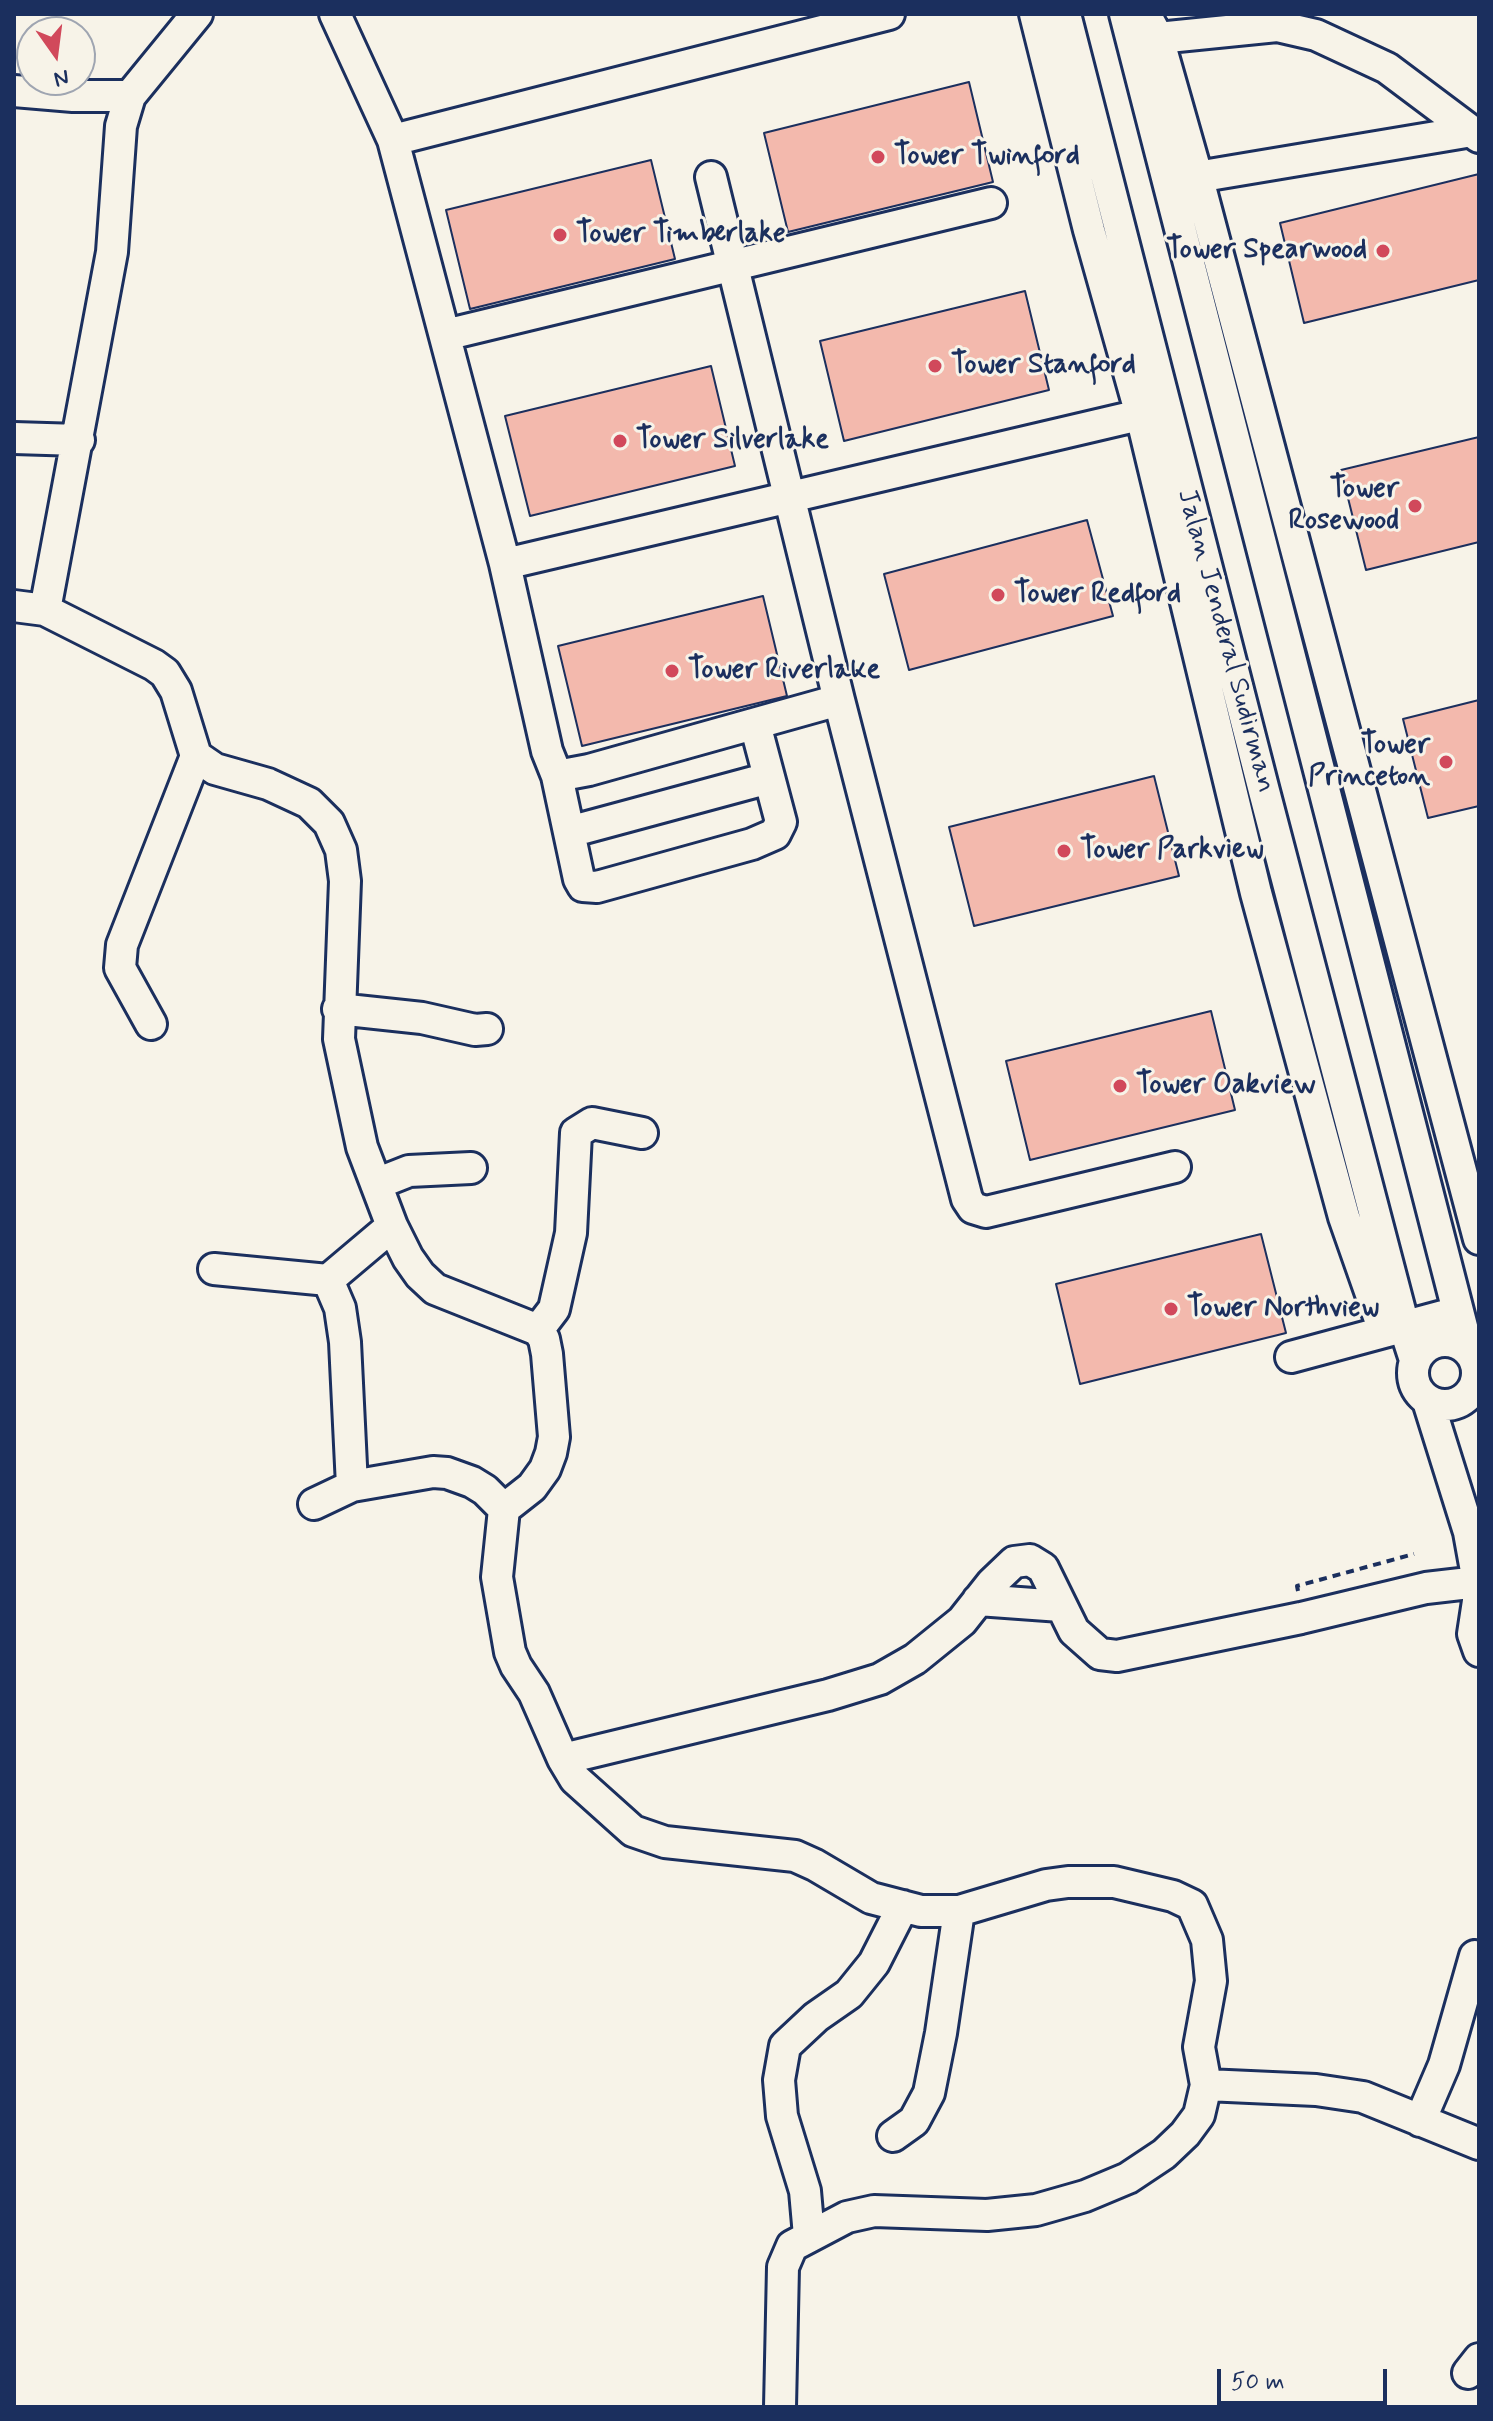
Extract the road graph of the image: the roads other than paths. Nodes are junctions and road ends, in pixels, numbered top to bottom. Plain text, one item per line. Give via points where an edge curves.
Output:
1 (197, 14) edge
2 (335, 14) edge
3 (889, 14) edge
4 (1035, 14) edge
5 (1065, 14) edge
6 (1125, 14) edge
7 (1151, 26) edge
8 (14, 91) edge
9 (130, 96) junction
10 (1147, 101) junction
11 (1182, 124) junction
12 (1476, 134) edge
13 (393, 140) junction
14 (711, 177) dead end
15 (1198, 179) junction
16 (1167, 181) junction
17 (991, 203) dead end
18 (733, 266) junction
19 (445, 335) junction
20 (1153, 412) junction
21 (14, 438) edge
22 (79, 440) junction
23 (790, 498) junction
24 (505, 564) junction
25 (14, 606) edge
26 (45, 610) junction
27 (839, 700) junction
28 (755, 724) junction
29 (196, 756) junction
30 (557, 776) junction
31 (769, 778) junction
32 (1323, 788) junction
33 (1366, 809) junction
34 (569, 832) junction
35 (338, 1009) junction
36 (151, 1024) dead end
37 (487, 1029) dead end
38 (642, 1133) dead end
39 (1175, 1167) dead end
40 (471, 1168) dead end
41 (376, 1184) junction
42 (392, 1226) junction
43 (1479, 1239) edge
44 (214, 1269) dead end
45 (328, 1280) junction
46 (1463, 1296) edge
47 (1394, 1328) junction
48 (538, 1330) junction
49 (1291, 1357) dead end
50 (1415, 1360) junction
51 (1474, 1368) edge
52 (1428, 1401) junction
53 (1479, 1421) edge
54 (352, 1486) junction
55 (314, 1504) dead end
56 (504, 1509) junction
57 (1478, 1582) edge
58 (978, 1600) junction
59 (1061, 1606) junction
60 (1479, 1651) edge
61 (571, 1757) dead end
62 (903, 1906) junction
63 (959, 1911) junction
64 (1475, 1956) dead end
65 (1206, 2085) junction
66 (1420, 2121) junction
67 (893, 2136) dead end
68 (1479, 2144) edge
69 (809, 2236) junction
70 (780, 2407) edge

1 - 9 street
2 - 13 street
3 - 13 street
4 - 20 street via 1089,230
5 - 20 street
6 - 10 street, Jalan Jenderal Sudirman
7 - 11 street
7 - 12 street via 1277,26 1316,35 1387,68
8 - 9 street
9 - 22 street via 121,126 112,252
10 - 11 street
10 - 16 street, Jalan Jenderal Sudirman
11 - 15 street
12 - 15 street
13 - 19 street
14 - 18 street
15 - 16 street
15 - 33 street
16 - 32 street, Jalan Jenderal Sudirman
17 - 18 street
18 - 19 street
18 - 23 street
19 - 24 street
20 - 23 street
20 - 47 street via 1256,893 1344,1217
21 - 22 street
22 - 26 street
23 - 24 street
23 - 27 street
24 - 30 street
25 - 26 street
26 - 29 street via 165,673 176,691
27 - 28 street
27 - 39 street via 973,1208 986,1212
28 - 30 street
28 - 31 street
29 - 35 street via 215,769 288,792 329,823 341,850 345,881
29 - 36 street via 122,945 120,968
30 - 34 street
31 - 34 street
31 - 34 street via 781,822 775,834 597,887 583,886 579,879
32 - 33 street
32 - 46 street, Jalan Jenderal Sudirman
33 - 43 street
35 - 37 street
35 - 41 street via 339,1039 362,1147
38 - 48 street via 592,1123 576,1133 571,1233 554,1309
40 - 41 street via 409,1171
41 - 42 street
42 - 45 street
42 - 48 street via 408,1258 435,1289
44 - 45 street
45 - 54 street via 340,1308 345,1342
46 - 47 street
46 - 51 street, Jalan Jenderal Sudirman
47 - 49 street
47 - 50 street
48 - 56 street via 547,1354 551,1453 532,1487
50 - 51 street via 1439,1341 1455,1342
50 - 52 street via 1412,1375
51 - 52 street via 1466,1397 1454,1404
51 - 53 street, Jalan Jenderal Sudirman
52 - 57 street via 1469,1532
54 - 55 street
54 - 56 street via 447,1473 485,1490
56 - 62 street via 497,1577 510,1652 563,1759 585,1789 633,1831 651,1838 795,1856 871,1898
57 - 59 street via 1426,1588 1117,1656 1100,1654 1074,1631
57 - 60 street via 1473,1634
58 - 59 street
58 - 59 street via 1014,1562 1030,1560 1043,1568
58 - 61 street via 962,1621 915,1659 880,1679
62 - 63 street
62 - 69 street via 858,1984 785,2046 779,2080 782,2116 805,2191
63 - 65 street via 1046,1885 1084,1881 1114,1882 1192,1905 1211,1962 1199,2047
63 - 67 street via 929,2093 914,2121
64 - 66 street via 1444,2065
65 - 66 street via 1363,2097
65 - 69 street via 1199,2115 1164,2154 1128,2178 1085,2196 1036,2210 987,2215 874,2211 847,2217
66 - 68 street
69 - 70 street via 792,2246 783,2267

